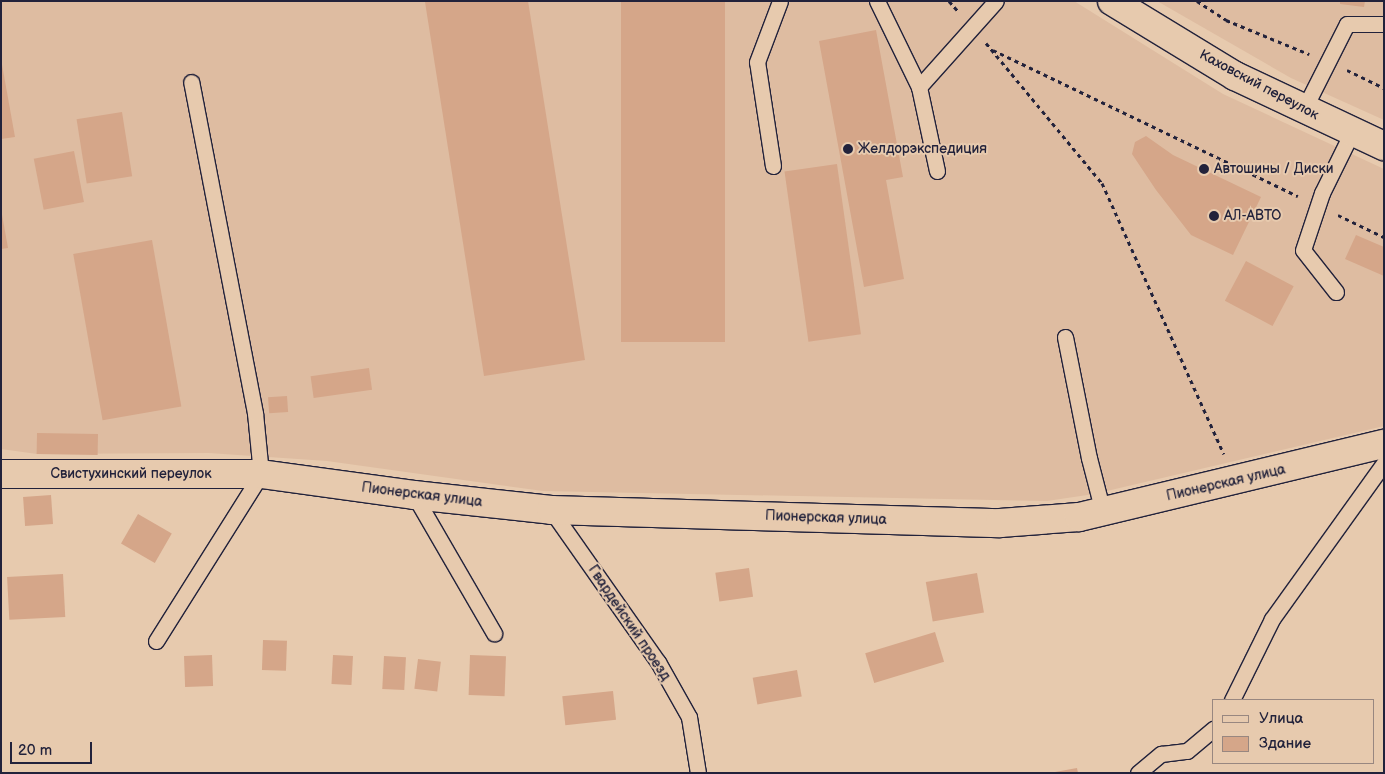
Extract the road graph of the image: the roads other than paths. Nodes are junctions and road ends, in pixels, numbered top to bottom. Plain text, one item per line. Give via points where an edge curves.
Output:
1 (780, 1) edge
2 (877, 1) edge
3 (996, 1) edge
4 (1112, 1) edge
5 (1384, 24) edge
6 (191, 82) dead end
7 (919, 87) junction
8 (1304, 109) junction
9 (1352, 132) junction
10 (1384, 146) edge
11 (773, 166) dead end
12 (937, 170) dead end
13 (1336, 292) dead end
14 (1065, 337) dead end
15 (1384, 444) edge
16 (1384, 463) edge
17 (1, 474) edge
18 (261, 474) junction
19 (414, 496) junction
20 (551, 510) junction
21 (1103, 512) junction
22 (494, 633) dead end
23 (156, 641) dead end
24 (1232, 699) edge
25 (1212, 730) edge
26 (698, 773) edge
27 (1138, 773) edge

1 - 11 lane via 757,62
2 - 7 lane
3 - 7 lane
4 - 8 street, Каховский переулок via 1235,76
5 - 8 lane via 1347,24
6 - 18 lane via 255,413
7 - 12 lane
8 - 9 street, Каховский переулок
9 - 10 street, Каховский переулок
9 - 13 lane via 1318,206 1303,250
14 - 21 lane
15 - 21 street, Пионерская улица
16 - 24 lane via 1272,619
17 - 18 street, Свистухинский переулок
18 - 19 street, Пионерская улица
18 - 23 lane
19 - 20 street, Пионерская улица
19 - 22 lane
20 - 21 street, Пионерская улица via 1000,523
20 - 26 lane, Гвардейский проезд via 658,662 689,717
25 - 27 lane via 1187,751 1161,754

